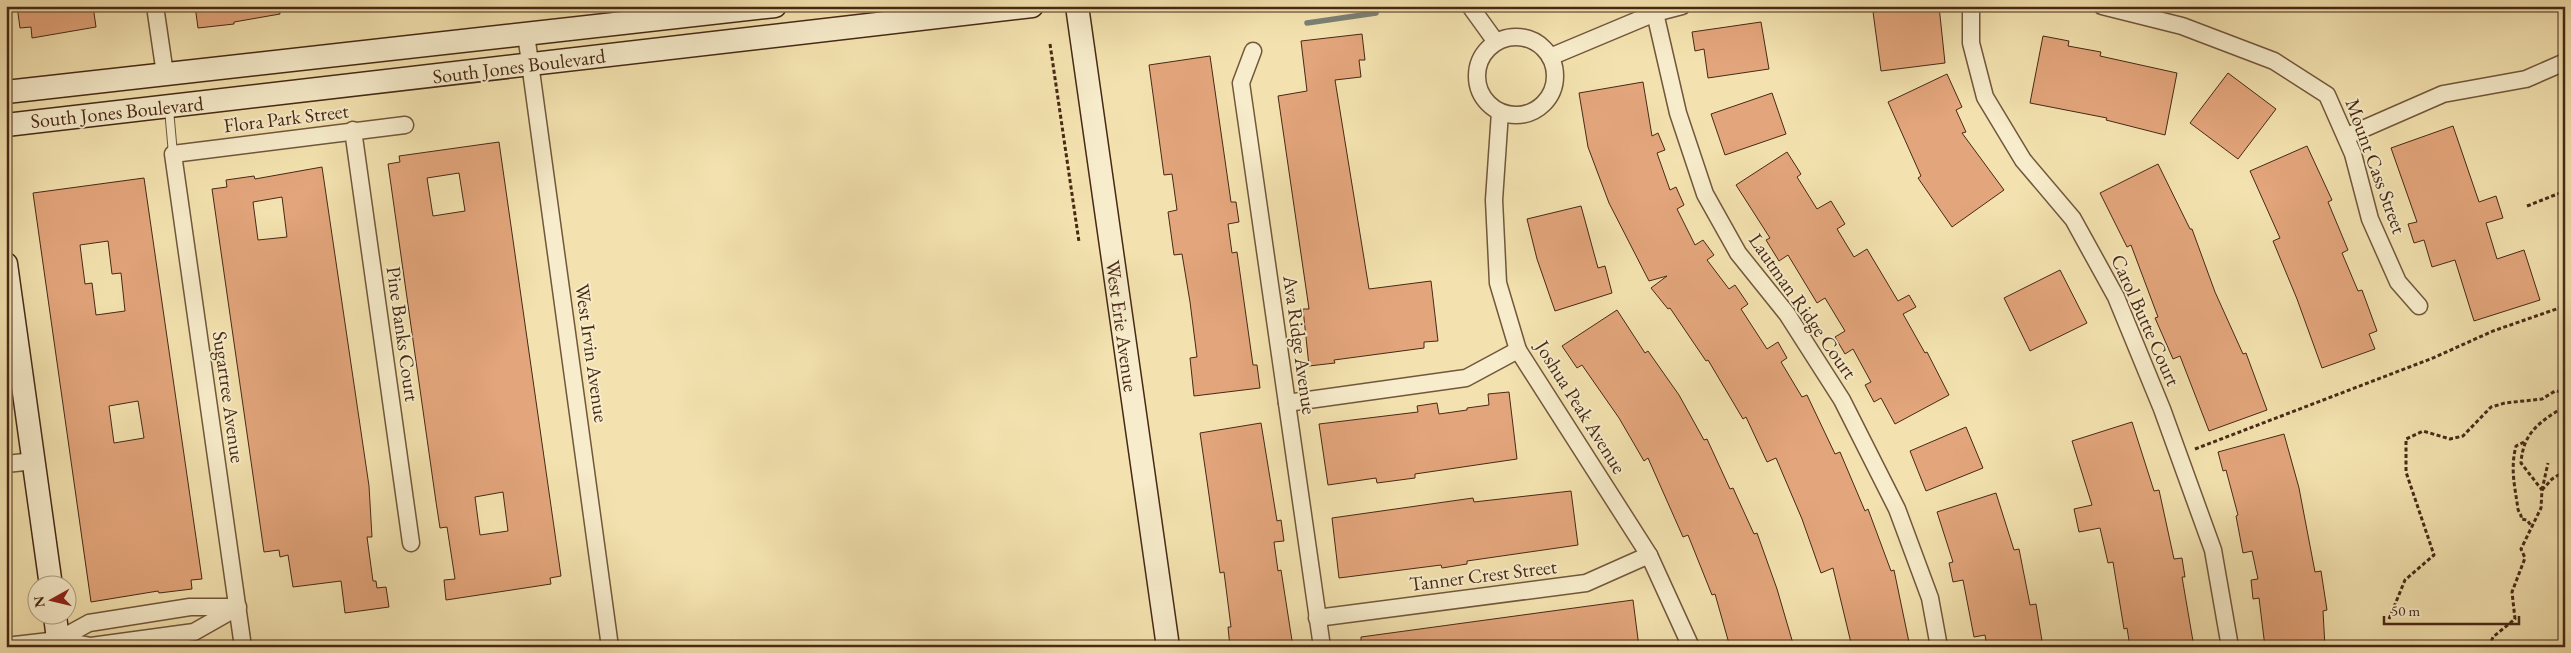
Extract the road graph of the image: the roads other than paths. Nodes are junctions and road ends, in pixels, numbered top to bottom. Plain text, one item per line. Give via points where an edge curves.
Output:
1 (156, 6) edge
2 (775, 6) edge
3 (1032, 6) edge
4 (1077, 6) edge
5 (1470, 6) edge
6 (1682, 6) edge
7 (1971, 6) edge
8 (2102, 6) edge
9 (1661, 10) edge
10 (526, 34) junction
11 (1496, 42) junction
12 (1253, 51) dead end
13 (1550, 56) junction
14 (2565, 62) edge
15 (531, 65) junction
16 (165, 74) junction
17 (6, 92) edge
18 (168, 106) junction
19 (1500, 112) junction
20 (405, 124) dead end
21 (6, 125) edge
22 (353, 130) junction
23 (2347, 136) junction
24 (173, 154) junction
25 (6, 264) edge
26 (2419, 306) dead end
27 (1518, 350) junction
28 (1287, 403) junction
29 (34, 461) junction
30 (6, 464) edge
31 (411, 544) dead end
32 (1649, 555) junction
33 (49, 576) edge
34 (238, 608) junction
35 (1318, 618) junction
36 (56, 626) edge
37 (58, 643) edge
38 (6, 646) edge
39 (243, 647) edge
40 (610, 647) edge
41 (1168, 647) edge
42 (1322, 647) edge
43 (1691, 647) edge
44 (1939, 647) edge
45 (2230, 647) edge

1 - 16 street
2 - 10 street, South Jones Boulevard
3 - 15 street, South Jones Boulevard
4 - 41 street, West Erie Avenue
5 - 11 street
6 - 9 street
7 - 45 street, Carol Butte Court via 1971,43 1985,97 2023,160 2073,219 2116,297 2213,550
8 - 23 street, Mount Cass Street via 2182,26 2274,61 2327,95
9 - 13 street
9 - 44 street, Lautman Ridge Court via 1678,113 1705,194 1738,253 1787,314 1842,400 1897,509 1930,598
10 - 15 street, West Irvin Avenue
10 - 16 street, South Jones Boulevard
11 - 13 street via 1526,38 1536,42
11 - 19 street via 1482,58 1477,78 1484,98
12 - 28 street, Ava Ridge Avenue via 1241,83
13 - 19 street via 1555,83 1547,100 1532,112 1521,115
14 - 23 street via 2526,79 2443,94
15 - 18 street, South Jones Boulevard
15 - 40 street, West Irvin Avenue
16 - 17 street, South Jones Boulevard
18 - 21 street, South Jones Boulevard
18 - 24 lane
19 - 27 street, Joshua Peak Avenue via 1494,200 1498,283
20 - 22 street, Flora Park Street
22 - 24 street, Flora Park Street
22 - 31 street, Pine Banks Court
23 - 26 street, Mount Cass Street via 2370,219 2398,282
24 - 34 street, Sugartree Avenue
25 - 29 street
27 - 28 street via 1466,378
27 - 32 street, Joshua Peak Avenue
28 - 35 street, Ava Ridge Avenue
29 - 30 street
29 - 33 street
32 - 35 street, Tanner Crest Street via 1586,583
32 - 43 street, Joshua Peak Avenue
34 - 37 street via 190,607 89,623
34 - 37 street via 194,632 91,646
34 - 39 street, Sugartree Avenue
35 - 42 street, Ava Ridge Avenue
36 - 37 street
37 - 38 street

